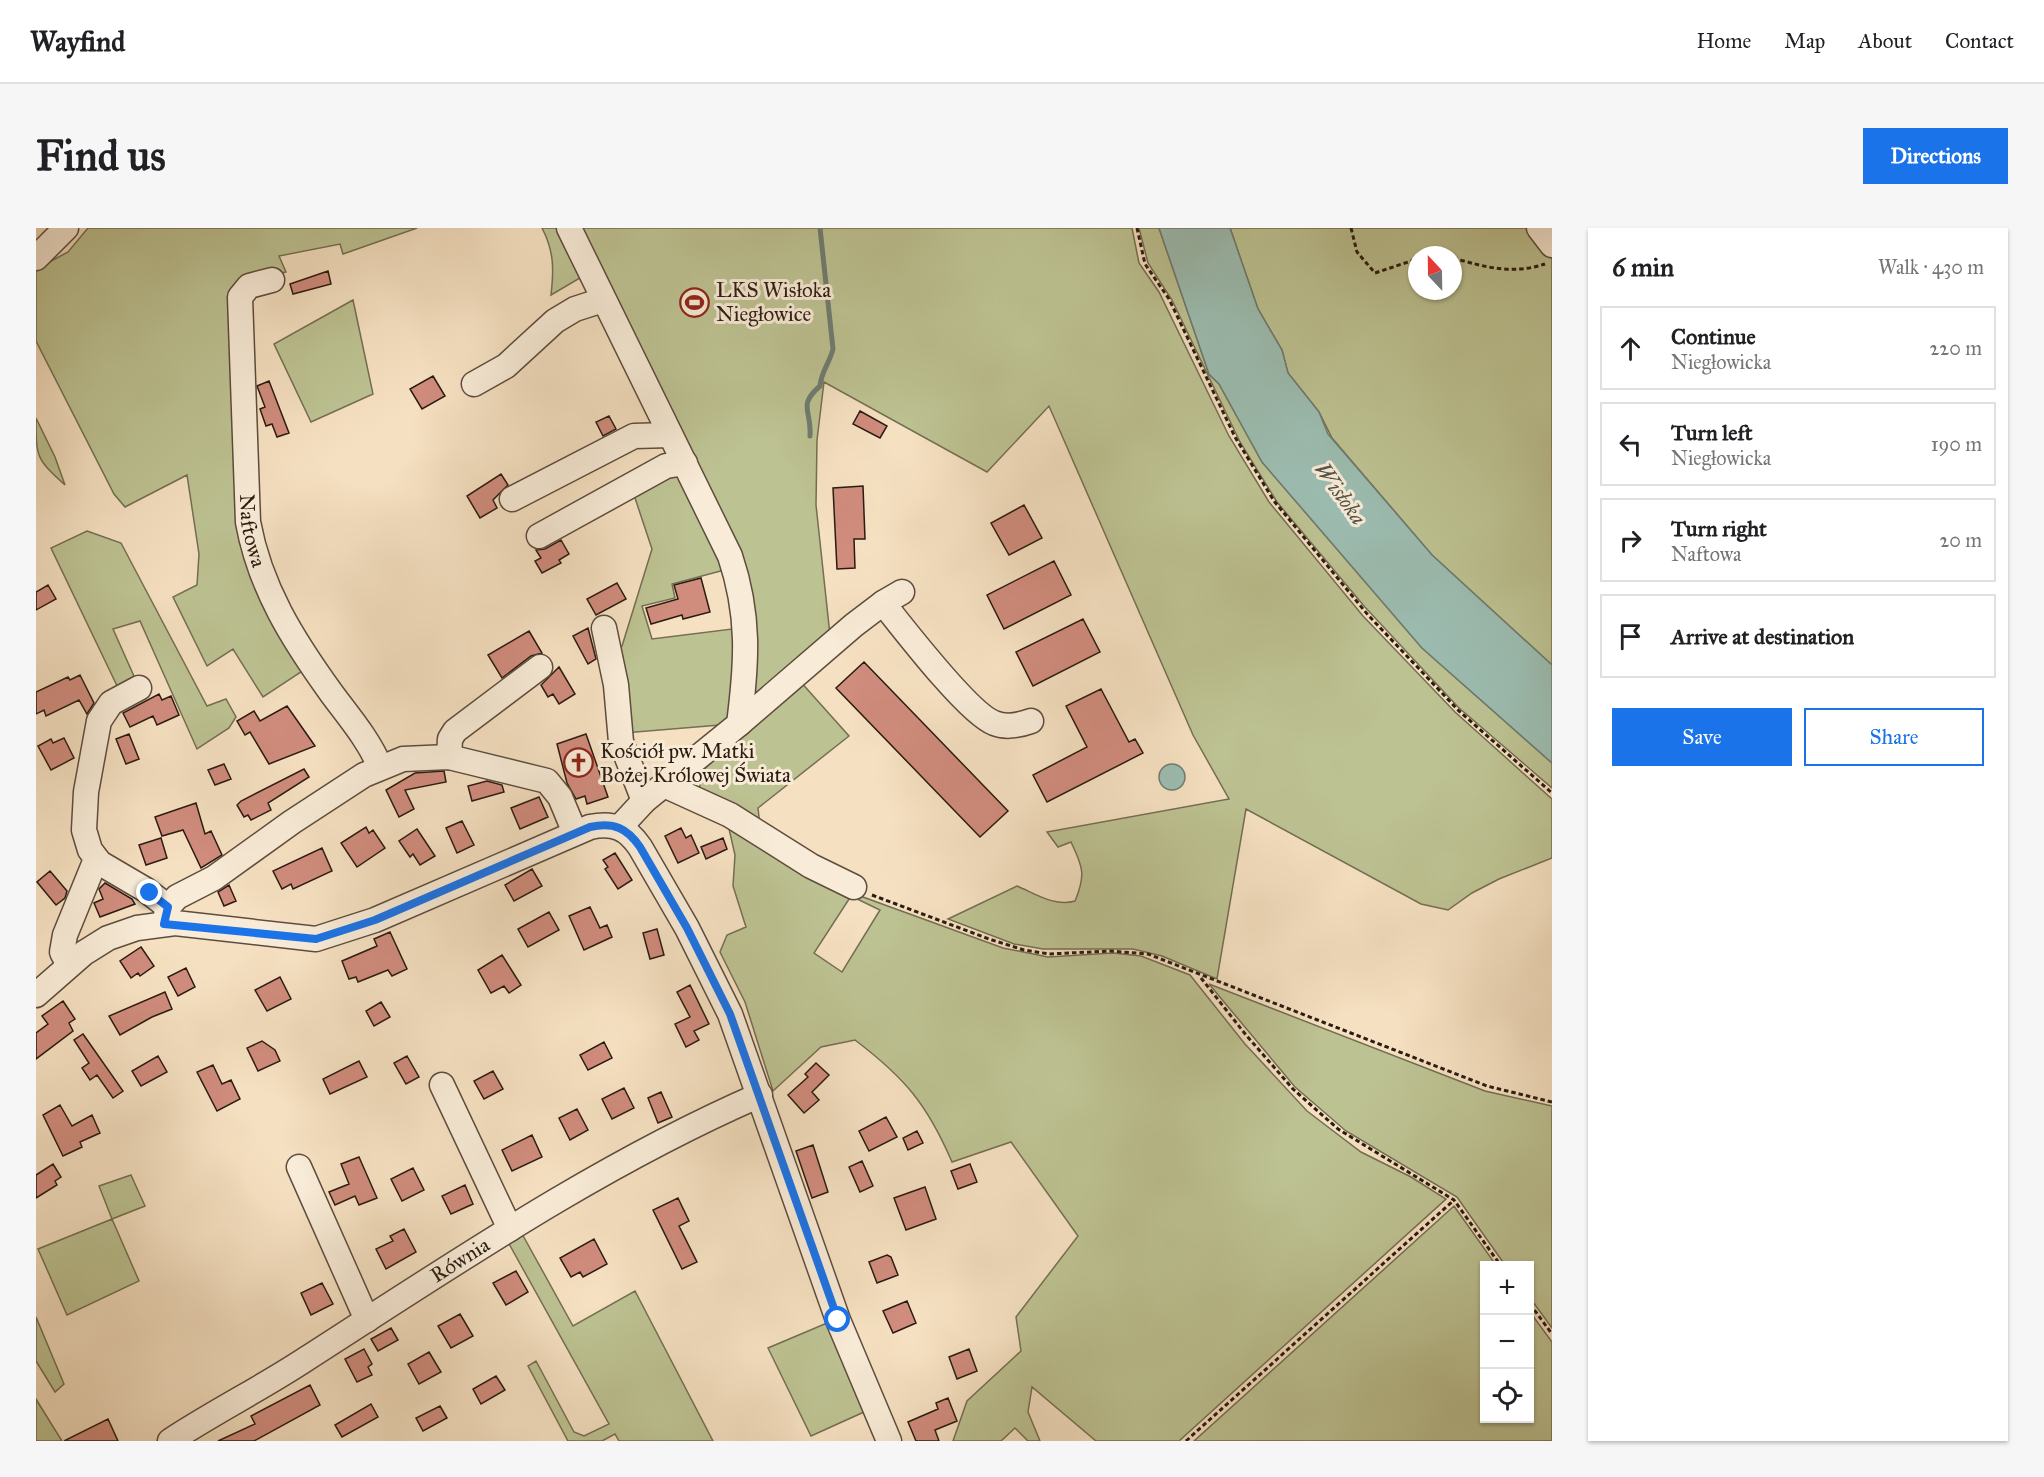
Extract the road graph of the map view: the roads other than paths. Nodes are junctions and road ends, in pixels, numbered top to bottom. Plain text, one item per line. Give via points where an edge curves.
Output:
1 (66, 228) edge
2 (569, 228) edge
3 (1539, 228) edge
4 (1552, 244) edge
5 (36, 258) edge
6 (272, 280) dead end
7 (603, 300) junction
8 (474, 384) dead end
9 (670, 435) junction
10 (685, 463) junction
11 (512, 499) dead end
12 (539, 536) dead end
13 (604, 628) dead end
14 (540, 667) dead end
15 (139, 688) dead end
16 (1031, 721) dead end
17 (739, 724) junction
18 (449, 757) junction
19 (380, 767) junction
20 (664, 785) junction
21 (644, 801) junction
22 (620, 827) junction
23 (575, 833) junction
24 (96, 859) junction
25 (854, 887) road end
26 (166, 915) junction
27 (69, 966) junction
28 (36, 995) edge
29 (441, 1085) dead end
30 (760, 1095) junction
31 (299, 1167) dead end
32 (510, 1229) junction
33 (367, 1320) junction
34 (174, 1440) edge
35 (889, 1441) edge

1 - 5 street
2 - 7 street
3 - 4 street
6 - 19 street, Naftowa via 249,285 240,297 248,522 254,552 282,620
7 - 8 street via 555,321 506,366
7 - 9 street
9 - 10 street
9 - 11 street via 634,436
10 - 12 street via 666,466
10 - 17 street via 730,556 744,605 747,645
13 - 21 street via 616,685 621,742
14 - 18 street via 455,732 450,739
15 - 24 street via 111,703 96,728 84,822 86,839
16 - 17 street via 1003,725 983,716 942,673 893,598
17 - 20 street
18 - 19 street via 414,758
18 - 23 street via 547,781 560,796
19 - 26 street via 320,803 214,878 177,897
20 - 21 street
20 - 25 street via 730,815 811,866
21 - 22 street
22 - 23 street via 601,824
22 - 30 street via 640,847 708,968
23 - 26 street via 375,920 316,939
24 - 26 street via 146,890
24 - 27 street via 63,944 63,957
26 - 27 street via 108,938
27 - 28 street
29 - 32 street
30 - 32 street, Równia via 619,1163
30 - 35 street via 838,1320
31 - 33 street
32 - 33 street, Równia
33 - 34 street, Równia

